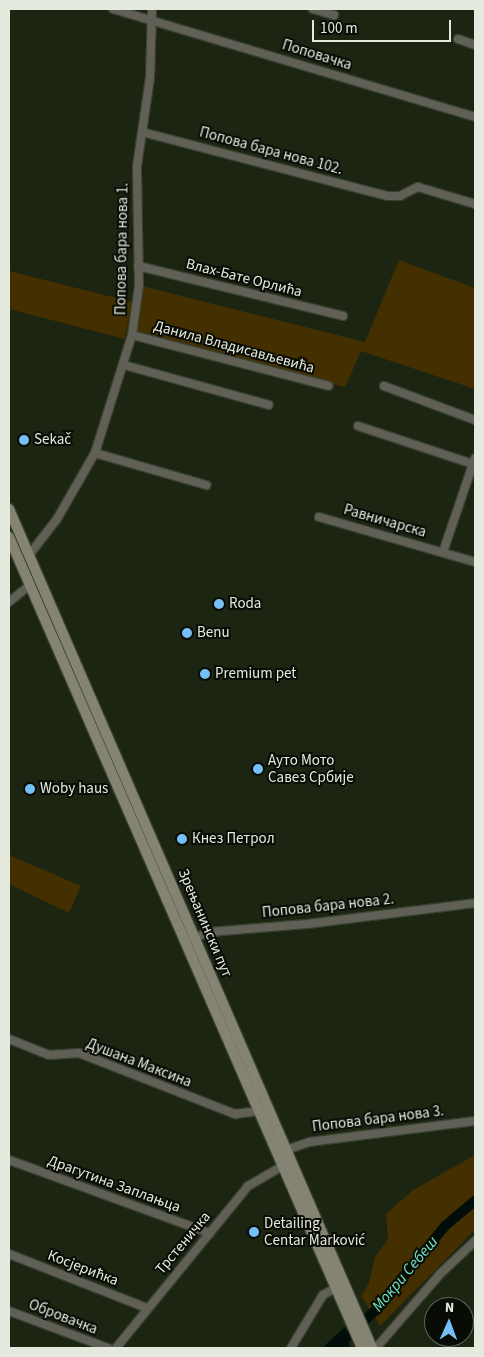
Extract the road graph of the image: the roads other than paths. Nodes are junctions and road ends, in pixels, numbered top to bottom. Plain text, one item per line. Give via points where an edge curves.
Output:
1 (113, 9) edge
2 (152, 9) edge
3 (313, 9) edge
4 (334, 15) dead end
5 (152, 19) junction
6 (458, 39) dead end
7 (475, 45) edge
8 (475, 117) edge
9 (142, 132) junction
10 (475, 204) edge
11 (138, 266) junction
12 (343, 316) dead end
13 (132, 335) junction
14 (124, 365) junction
15 (329, 386) dead end
16 (384, 386) dead end
17 (269, 405) dead end
18 (475, 420) edge
19 (358, 426) dead end
20 (95, 453) junction
21 (474, 461) edge
22 (206, 485) dead end
23 (9, 509) edge
24 (319, 516) dead end
25 (9, 537) edge
26 (443, 552) junction
27 (29, 555) junction
28 (475, 562) edge
29 (30, 585) junction
30 (9, 602) edge
31 (475, 902) edge
32 (190, 939) junction
33 (9, 1039) edge
34 (258, 1111) junction
35 (475, 1121) edge
36 (286, 1150) junction
37 (9, 1160) edge
38 (281, 1167) junction
39 (210, 1233) junction
40 (475, 1241) edge
41 (9, 1254) edge
42 (340, 1286) junction
43 (148, 1308) junction
44 (9, 1311) edge
45 (362, 1340) edge
46 (108, 1348) edge
47 (116, 1348) edge
48 (291, 1348) edge
49 (374, 1348) edge

1 - 5 street, Поповачка
2 - 5 street, Попова бара нова 1.
3 - 4 street
5 - 8 street, Поповачка
5 - 9 street, Попова бара нова 1. via 151,65
6 - 7 street
9 - 10 street, Попова бара нова 102. via 394,196 418,188
9 - 11 street, Попова бара нова 1. via 137,166
11 - 12 street, Влах-Бате Орлића
11 - 13 street, Попова бара нова 1.
13 - 14 street, Попова бара нова 1.
13 - 15 street, Данила Владисављевића
14 - 17 street
14 - 20 street, Попова бара нова 1.
16 - 18 street
19 - 21 street
20 - 22 street
20 - 27 street, Попова бара нова 1. via 57,519
21 - 26 street, Равничарска
23 - 27 main road, Зрењанински пут
24 - 26 street, Равничарска
25 - 29 main road, Зрењанински пут
26 - 28 street, Равничарска
27 - 32 main road, Зрењанински пут
29 - 30 street
29 - 32 main road, Зрењанински пут
31 - 32 street, Попова бара нова 2. via 307,924 210,932
32 - 34 main road, Зрењанински пут
32 - 36 main road, Зрењанински пут
33 - 34 street, Душана Максина via 50,1055 79,1053 235,1114
34 - 38 main road, Зрењанински пут
35 - 36 street, Попова бара нова 3. via 309,1142
36 - 42 main road, Зрењанински пут
37 - 39 street, Драгутина Заплањца
38 - 39 street, Трстеничка via 248,1186
38 - 42 main road, Зрењанински пут
39 - 43 street, Трстеничка
40 - 49 street via 441,1273
41 - 43 street, Косјерићка
42 - 45 main road, Зрењанински пут
42 - 48 street via 321,1298
43 - 47 street, Трстеничка
44 - 46 street, Обровачка
45 - 49 main road, Зрењанински пут

